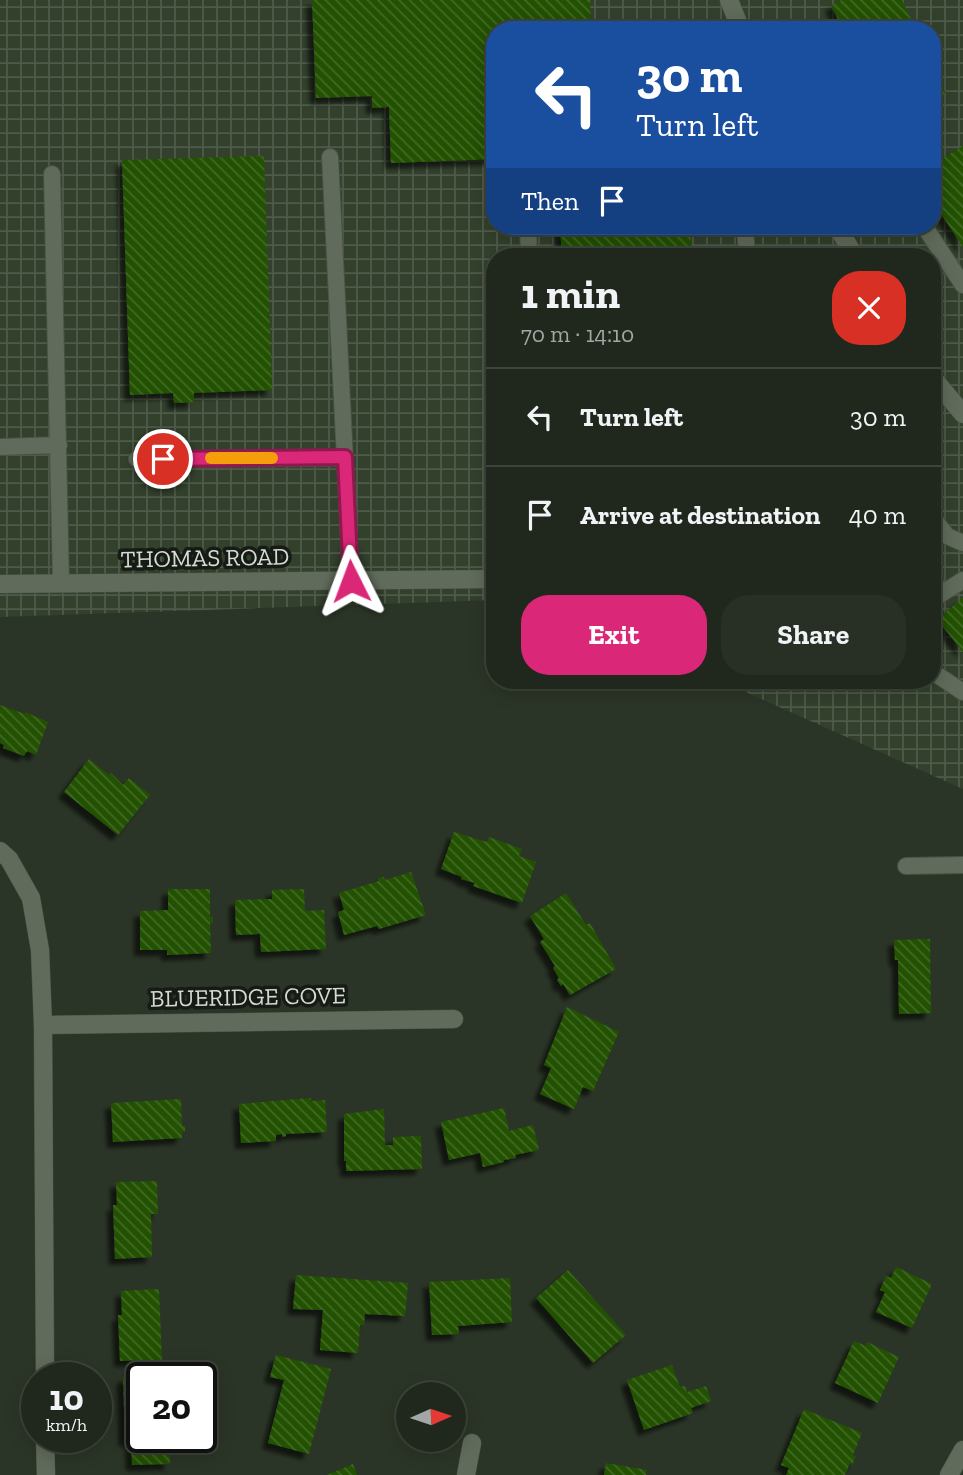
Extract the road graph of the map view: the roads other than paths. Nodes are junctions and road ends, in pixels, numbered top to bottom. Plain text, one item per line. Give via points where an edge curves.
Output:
1 (729, 0) edge
2 (737, 21) edge
3 (330, 157) dead end
4 (52, 174) dead end
5 (941, 251) edge
6 (963, 285) edge
7 (941, 388) edge
8 (963, 414) edge
9 (59, 445) junction
10 (0, 447) edge
11 (345, 457) junction
12 (137, 459) dead end
13 (941, 528) edge
14 (963, 543) edge
15 (486, 579) edge
16 (963, 580) edge
17 (351, 581) junction
18 (0, 584) edge
19 (61, 584) junction
20 (941, 594) edge
21 (941, 677) edge
22 (963, 692) edge
23 (0, 851) edge
24 (963, 865) edge
25 (906, 866) dead end
26 (454, 1019) dead end
27 (43, 1025) junction
28 (45, 1362) edge
29 (472, 1443) dead end
30 (963, 1451) edge
31 (45, 1453) edge
32 (46, 1475) edge
33 (466, 1475) edge
34 (948, 1475) edge

1 - 2 street
3 - 11 lane
4 - 9 lane
5 - 6 lane
7 - 8 street
9 - 10 lane
9 - 19 lane
11 - 12 lane
11 - 17 lane
13 - 14 lane
15 - 17 street, THOMAS ROAD
16 - 20 lane
17 - 19 street, THOMAS ROAD
18 - 19 street, THOMAS ROAD
21 - 22 lane
23 - 27 street via 32,898
24 - 25 lane
26 - 27 street, BLUERIDGE COVE
27 - 28 street
29 - 33 street
30 - 34 street
31 - 32 street

